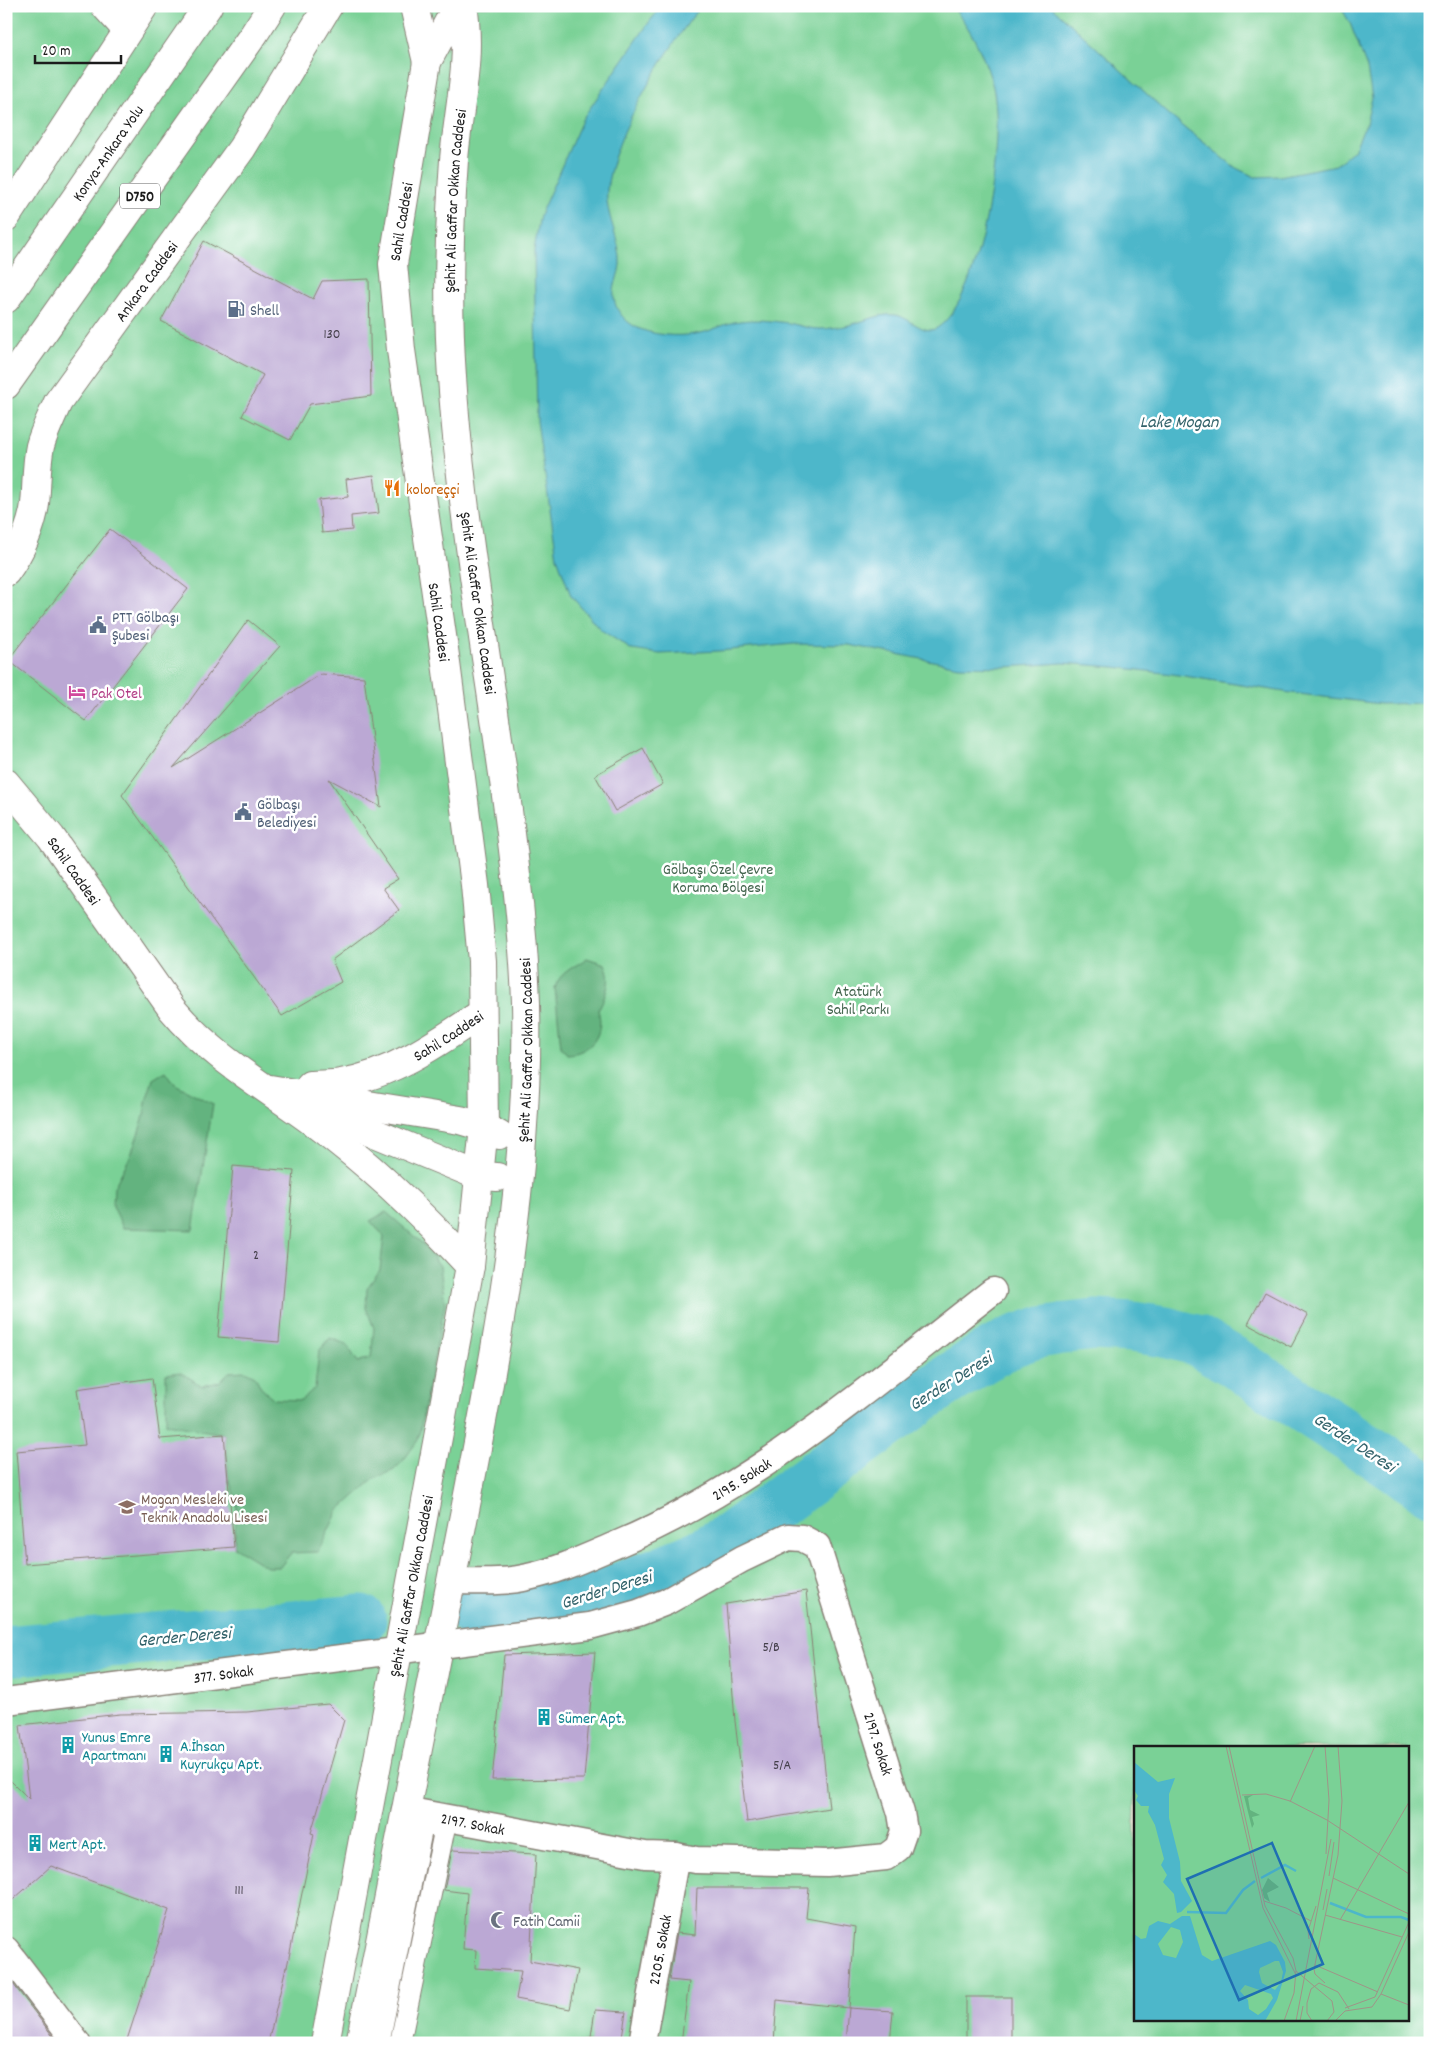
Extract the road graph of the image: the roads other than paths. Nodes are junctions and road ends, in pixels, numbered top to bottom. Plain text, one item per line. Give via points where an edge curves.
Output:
1 (105, 6) edge
2 (144, 6) edge
3 (208, 6) edge
4 (272, 6) edge
5 (328, 6) edge
6 (414, 6) edge
7 (457, 6) edge
8 (463, 6) edge
9 (128, 30) junction
10 (427, 62) junction
11 (6, 217) edge
12 (6, 299) edge
13 (6, 385) edge
14 (6, 572) edge
15 (6, 783) edge
16 (482, 1013) junction
17 (264, 1088) junction
18 (484, 1127) junction
19 (521, 1170) junction
20 (479, 1185) junction
21 (517, 1196) junction
22 (470, 1266) junction
23 (992, 1291) dead end
24 (452, 1581) junction
25 (438, 1646) junction
26 (400, 1651) junction
27 (6, 1701) edge
28 (405, 1810) junction
29 (676, 1856) junction
30 (6, 1950) edge
31 (77, 2043) edge
32 (325, 2043) edge
33 (360, 2043) edge
34 (379, 2043) edge
35 (400, 2043) edge
36 (642, 2043) edge

1 - 9 main road
2 - 9 main road
3 - 12 main road, Konya-Ankara Yolu
4 - 13 main road, D750
5 - 14 main road, Ankara Caddesi via 242,148 58,402 41,444 28,529 16,560
6 - 10 main road
7 - 10 main road, Sahil Caddesi
8 - 19 main road, Şehit Ali Gaffar Okkan Caddesi via 467,30 465,76 450,225 450,358 459,463 496,714 521,929 526,1001
9 - 11 main road
10 - 16 main road, Sahil Caddesi via 393,264 401,350 475,885 482,961
15 - 17 main road, Sahil Caddesi via 51,837 191,1032
16 - 17 main road, Sahil Caddesi via 433,1046 400,1064 368,1076 340,1083
16 - 18 main road, Şehit Ali Gaffar Okkan Caddesi
17 - 18 main road, Şehit Ali Gaffar Okkan Caddesi via 460,1120
17 - 20 main road
17 - 22 main road, Sahil Caddesi via 335,1139 386,1182
18 - 19 main road, Şehit Ali Gaffar Okkan Caddesi via 499,1135 512,1150
18 - 20 main road, Şehit Ali Gaffar Okkan Caddesi
19 - 20 main road
19 - 21 main road, Şehit Ali Gaffar Okkan Caddesi
20 - 21 main road
20 - 22 main road, Şehit Ali Gaffar Okkan Caddesi
21 - 24 main road, Şehit Ali Gaffar Okkan Caddesi via 485,1408
22 - 26 main road, Şehit Ali Gaffar Okkan Caddesi
23 - 24 street, 2195. Sokak via 792,1447 685,1513 566,1566 526,1578
24 - 25 main road, Şehit Ali Gaffar Okkan Caddesi
25 - 26 street, 377. Sokak
25 - 28 main road, Şehit Ali Gaffar Okkan Caddesi
25 - 29 street, 2197. Sokak via 590,1626 666,1602 788,1537 802,1538 817,1546 901,1813 904,1832 898,1848 886,1857 827,1863 696,1860
26 - 27 street, 377. Sokak
26 - 32 main road, Şehit Ali Gaffar Okkan Caddesi
28 - 29 street, 2197. Sokak via 646,1855
28 - 33 main road, Şehit Ali Gaffar Okkan Caddesi
29 - 36 street, 2205. Sokak
30 - 31 street
34 - 35 street via 423,1825 444,1827

